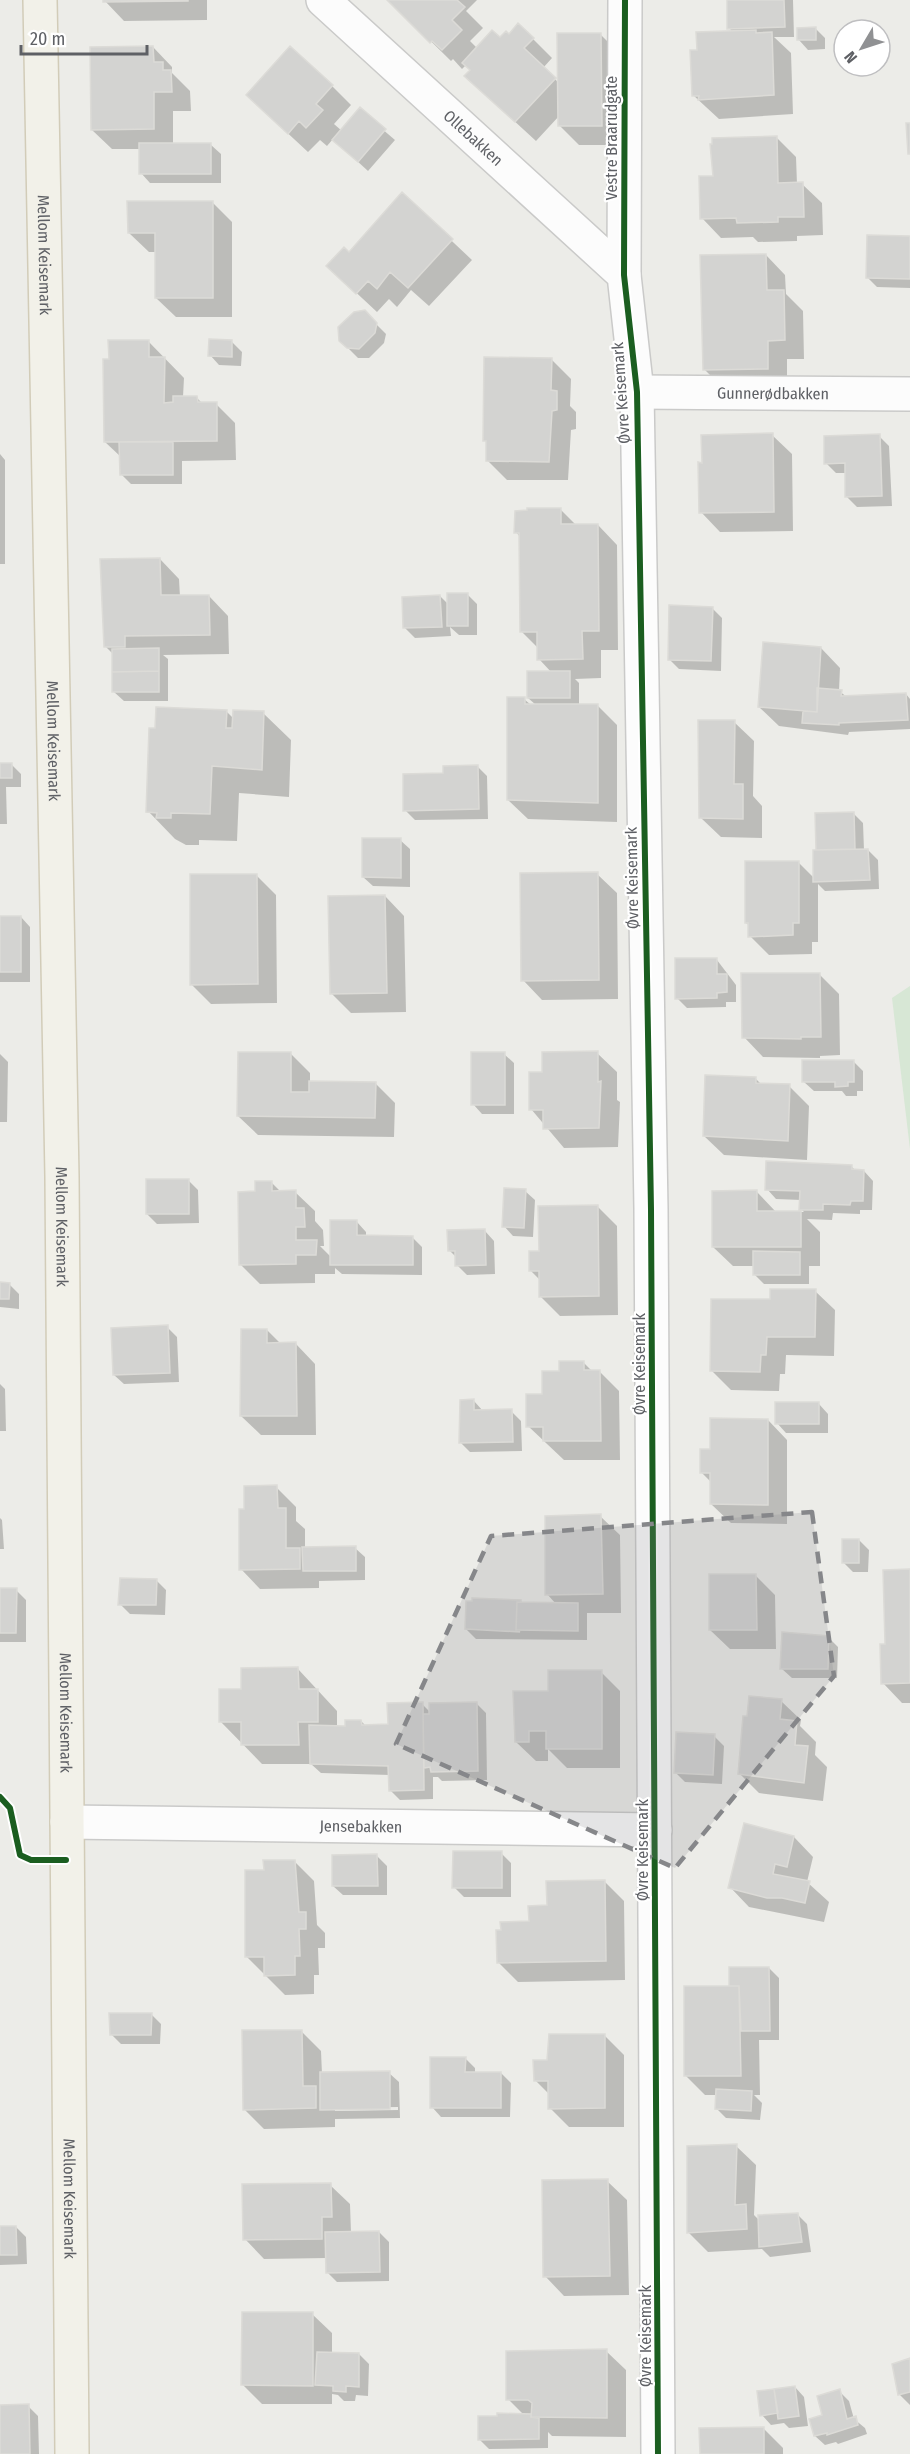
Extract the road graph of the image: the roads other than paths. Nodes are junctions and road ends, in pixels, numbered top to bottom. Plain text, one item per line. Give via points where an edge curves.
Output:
1 (40, 0) edge
2 (323, 0) edge
3 (625, 0) edge
4 (624, 275) junction
5 (638, 392) junction
6 (910, 394) edge
7 (67, 1822) junction
8 (655, 1830) junction
9 (72, 2454) edge
10 (658, 2454) edge

1 - 7 main road, Mellom Keisemark via 62,1177
2 - 4 street, Ollebakken
3 - 4 street, Vestre Braarudgate
4 - 5 street, Øvre Keisemark
5 - 6 street, Gunnerødbakken
5 - 8 street, Øvre Keisemark via 651,1221
7 - 8 street, Jensebakken
7 - 9 main road, Mellom Keisemark
8 - 10 street, Øvre Keisemark

